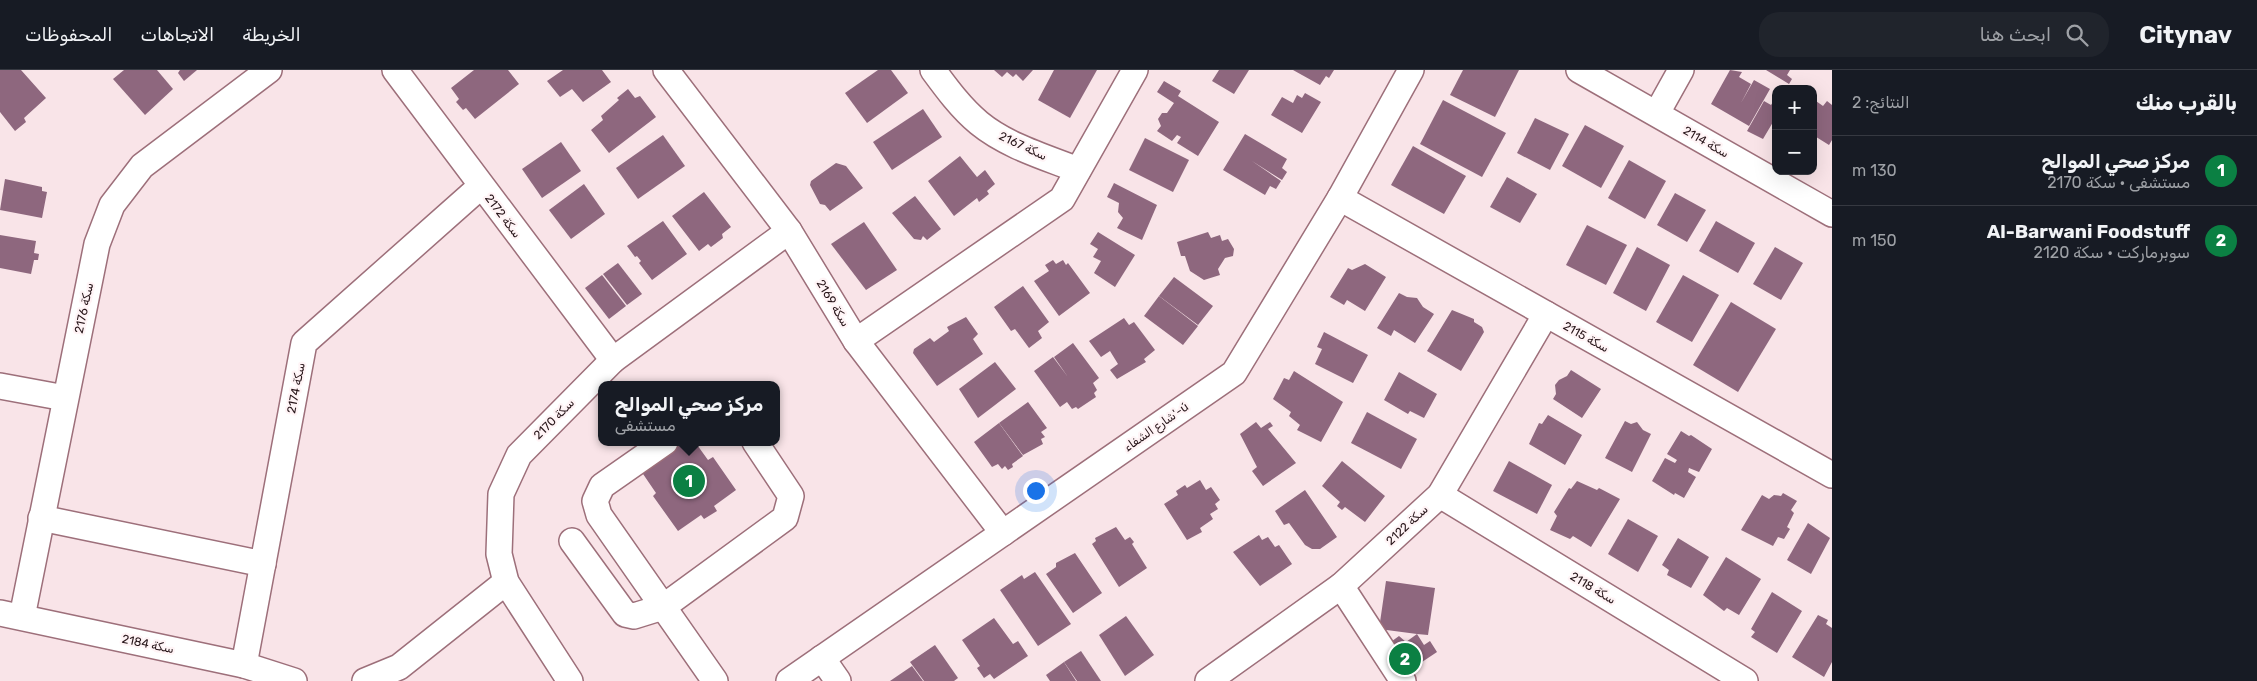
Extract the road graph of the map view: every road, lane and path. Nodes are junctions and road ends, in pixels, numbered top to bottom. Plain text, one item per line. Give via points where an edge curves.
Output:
1 (269, 70) edge
2 (396, 70) edge
3 (666, 70) edge
4 (933, 70) edge
5 (1135, 70) edge
6 (1411, 70) edge
7 (1579, 70) edge
8 (1681, 70) edge
9 (1656, 113) junction
10 (1078, 170) junction
11 (481, 186) junction
12 (1340, 198) junction
13 (1832, 214) edge
14 (788, 231) junction
15 (1546, 314) junction
16 (856, 341) junction
17 (613, 360) junction
18 (0, 386) edge
19 (65, 398) junction
20 (659, 446) edge
21 (758, 446) edge
22 (1832, 475) edge
23 (1440, 494) junction
24 (42, 518) junction
25 (1003, 533) junction
26 (572, 542) dead end
27 (263, 564) junction
28 (506, 582) junction
29 (1341, 586) junction
30 (663, 606) junction
31 (11, 615) edge
32 (822, 658) junction
33 (244, 665) junction
34 (294, 681) edge
35 (365, 681) edge
36 (570, 681) edge
37 (715, 681) edge
38 (789, 681) edge
39 (838, 681) edge
40 (1208, 681) edge
41 (1403, 681) edge
42 (1746, 681) edge

1 - 19 street, سكة 2176 via 142,166 112,205 97,244
2 - 11 street, سكة 2172
3 - 14 street, سكة 2169
4 - 10 street, سكة 2167 via 980,124 1012,144
5 - 10 street
6 - 12 street, شارع الشفاء'-ú
7 - 9 street, سكة 2114
8 - 9 street
9 - 13 street, سكة 2114
10 - 16 street via 1062,199
11 - 17 street, سكة 2172
11 - 27 street, سكة 2174 via 304,343
12 - 15 street, سكة 2115
12 - 25 street, شارع الشفاء'-ú via 1234,373
14 - 16 street, سكة 2169
14 - 17 street, سكة 2170
15 - 22 street, سكة 2115
15 - 23 street, سكة 2122
16 - 25 street, سكة 2169
17 - 28 street, سكة 2170 via 519,455 501,494 499,554
18 - 19 street
19 - 24 street, سكة 2176
20 - 30 street via 602,486 595,501 599,515
21 - 30 street via 791,496 785,518
23 - 29 street, سكة 2122
23 - 42 street, سكة 2118
24 - 27 street
24 - 31 street, سكة 2176
25 - 32 street, شارع الشفاء'-ú
26 - 30 street via 625,614 634,616
27 - 33 street, سكة 2174
28 - 35 street via 399,667
28 - 36 street, سكة 2170
29 - 40 street, سكة 2122
29 - 41 street
30 - 37 street
31 - 33 street, سكة 2184
32 - 38 street, شارع الشفاء'-ú
32 - 39 street
33 - 34 street, سكة 2184

